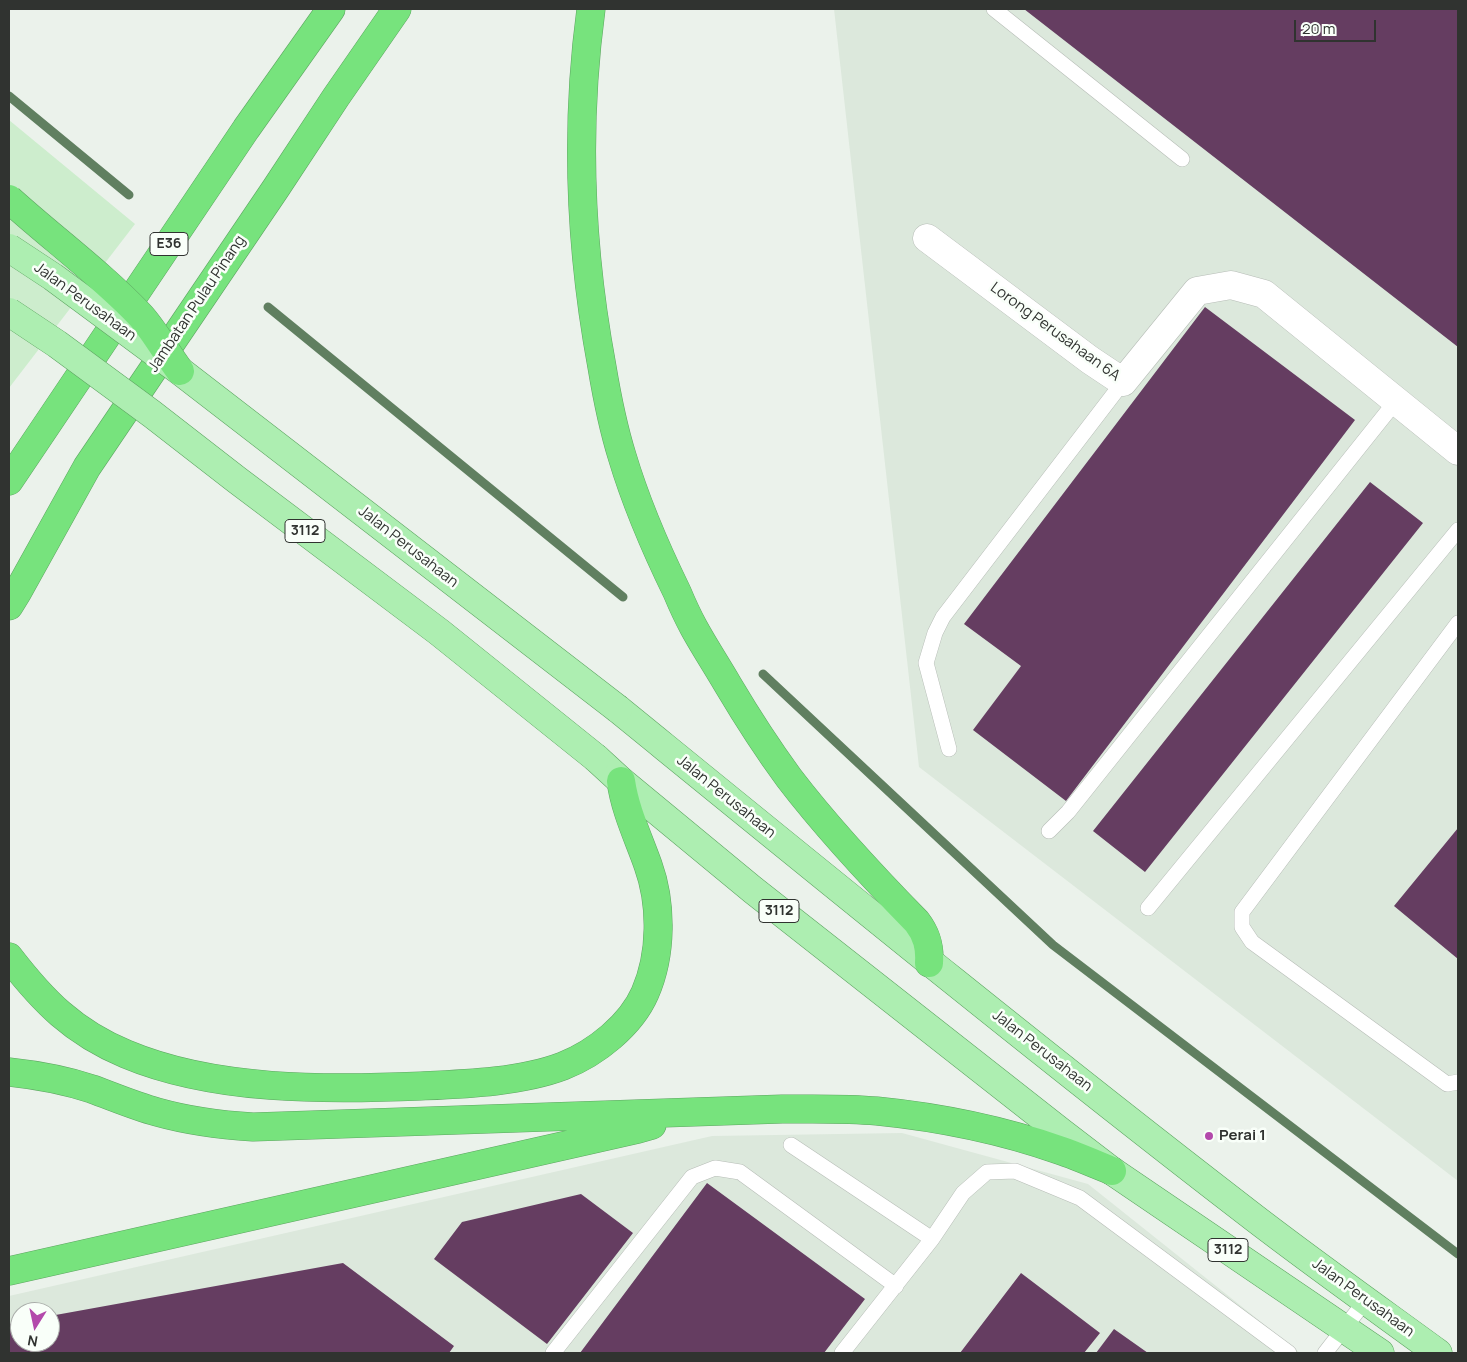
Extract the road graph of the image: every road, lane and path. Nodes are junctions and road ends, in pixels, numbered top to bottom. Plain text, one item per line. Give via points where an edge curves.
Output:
1 (331, 9) edge
2 (397, 9) edge
3 (591, 9) edge
4 (994, 9) edge
5 (1182, 159) dead end
6 (9, 199) edge
7 (927, 238) dead end
8 (9, 248) edge
9 (9, 312) edge
10 (180, 371) junction
11 (1123, 382) junction
12 (1396, 401) junction
13 (1458, 451) edge
14 (9, 481) edge
15 (1458, 530) edge
16 (13, 600) edge
17 (9, 620) edge
18 (1458, 623) edge
19 (949, 748) dead end
20 (621, 780) junction
21 (1049, 831) dead end
22 (1148, 908) dead end
23 (9, 957) edge
24 (929, 963) junction
25 (9, 1072) edge
26 (1458, 1082) edge
27 (684, 1112) junction
28 (791, 1145) dead end
29 (1112, 1171) junction
30 (932, 1239) junction
31 (9, 1271) edge
32 (896, 1286) junction
33 (1366, 1300) junction
34 (1344, 1328) junction
35 (553, 1353) edge
36 (842, 1353) edge
37 (1289, 1353) edge
38 (1325, 1353) edge
39 (1380, 1353) edge
40 (1438, 1353) edge

1 - 14 highway, E36 via 246,129
2 - 16 highway, Jambatan Pulau Pinang via 86,467
3 - 24 highway via 582,105 585,246 607,393 632,489 655,548 694,628 763,742 844,845 924,931 929,943
4 - 5 lane
6 - 10 highway, bridge via 141,316
7 - 11 street, Lorong Perusahaan 6A
8 - 10 main road, Jalan Perusahaan / 3112, bridge
9 - 20 main road, 3112, bridge via 58,344 439,632
10 - 24 main road, Jalan Perusahaan / 3112, bridge via 618,709
11 - 12 street, Lorong Perusahaan 6A via 1198,290 1231,285 1264,294
11 - 19 lane via 943,617 935,633 926,663
12 - 13 street, Lorong Perusahaan 6A
12 - 21 lane via 1068,812
15 - 22 lane
16 - 17 highway, Jambatan Pulau Pinang
18 - 26 lane via 1242,912 1242,927 1252,942 1447,1084
20 - 23 highway via 629,815 654,888 658,934 656,956 645,993 625,1024 596,1048 564,1066 461,1084 371,1088 268,1085 195,1075 157,1065 102,1044 65,1019
20 - 29 main road, 3112 via 753,890
24 - 33 main road, Jalan Perusahaan / 3112 via 1250,1215
25 - 27 highway via 58,1080 158,1112 221,1125
27 - 29 highway via 833,1108 920,1116 1012,1136
27 - 31 highway via 638,1129
28 - 30 lane
29 - 34 main road, 3112
30 - 32 lane
30 - 37 lane via 963,1194 987,1172 1015,1171 1080,1198
32 - 35 lane via 740,1172 715,1168 692,1177
32 - 36 lane
33 - 34 lane
33 - 40 main road, Jalan Perusahaan / 3112
34 - 38 lane
34 - 39 main road, 3112

